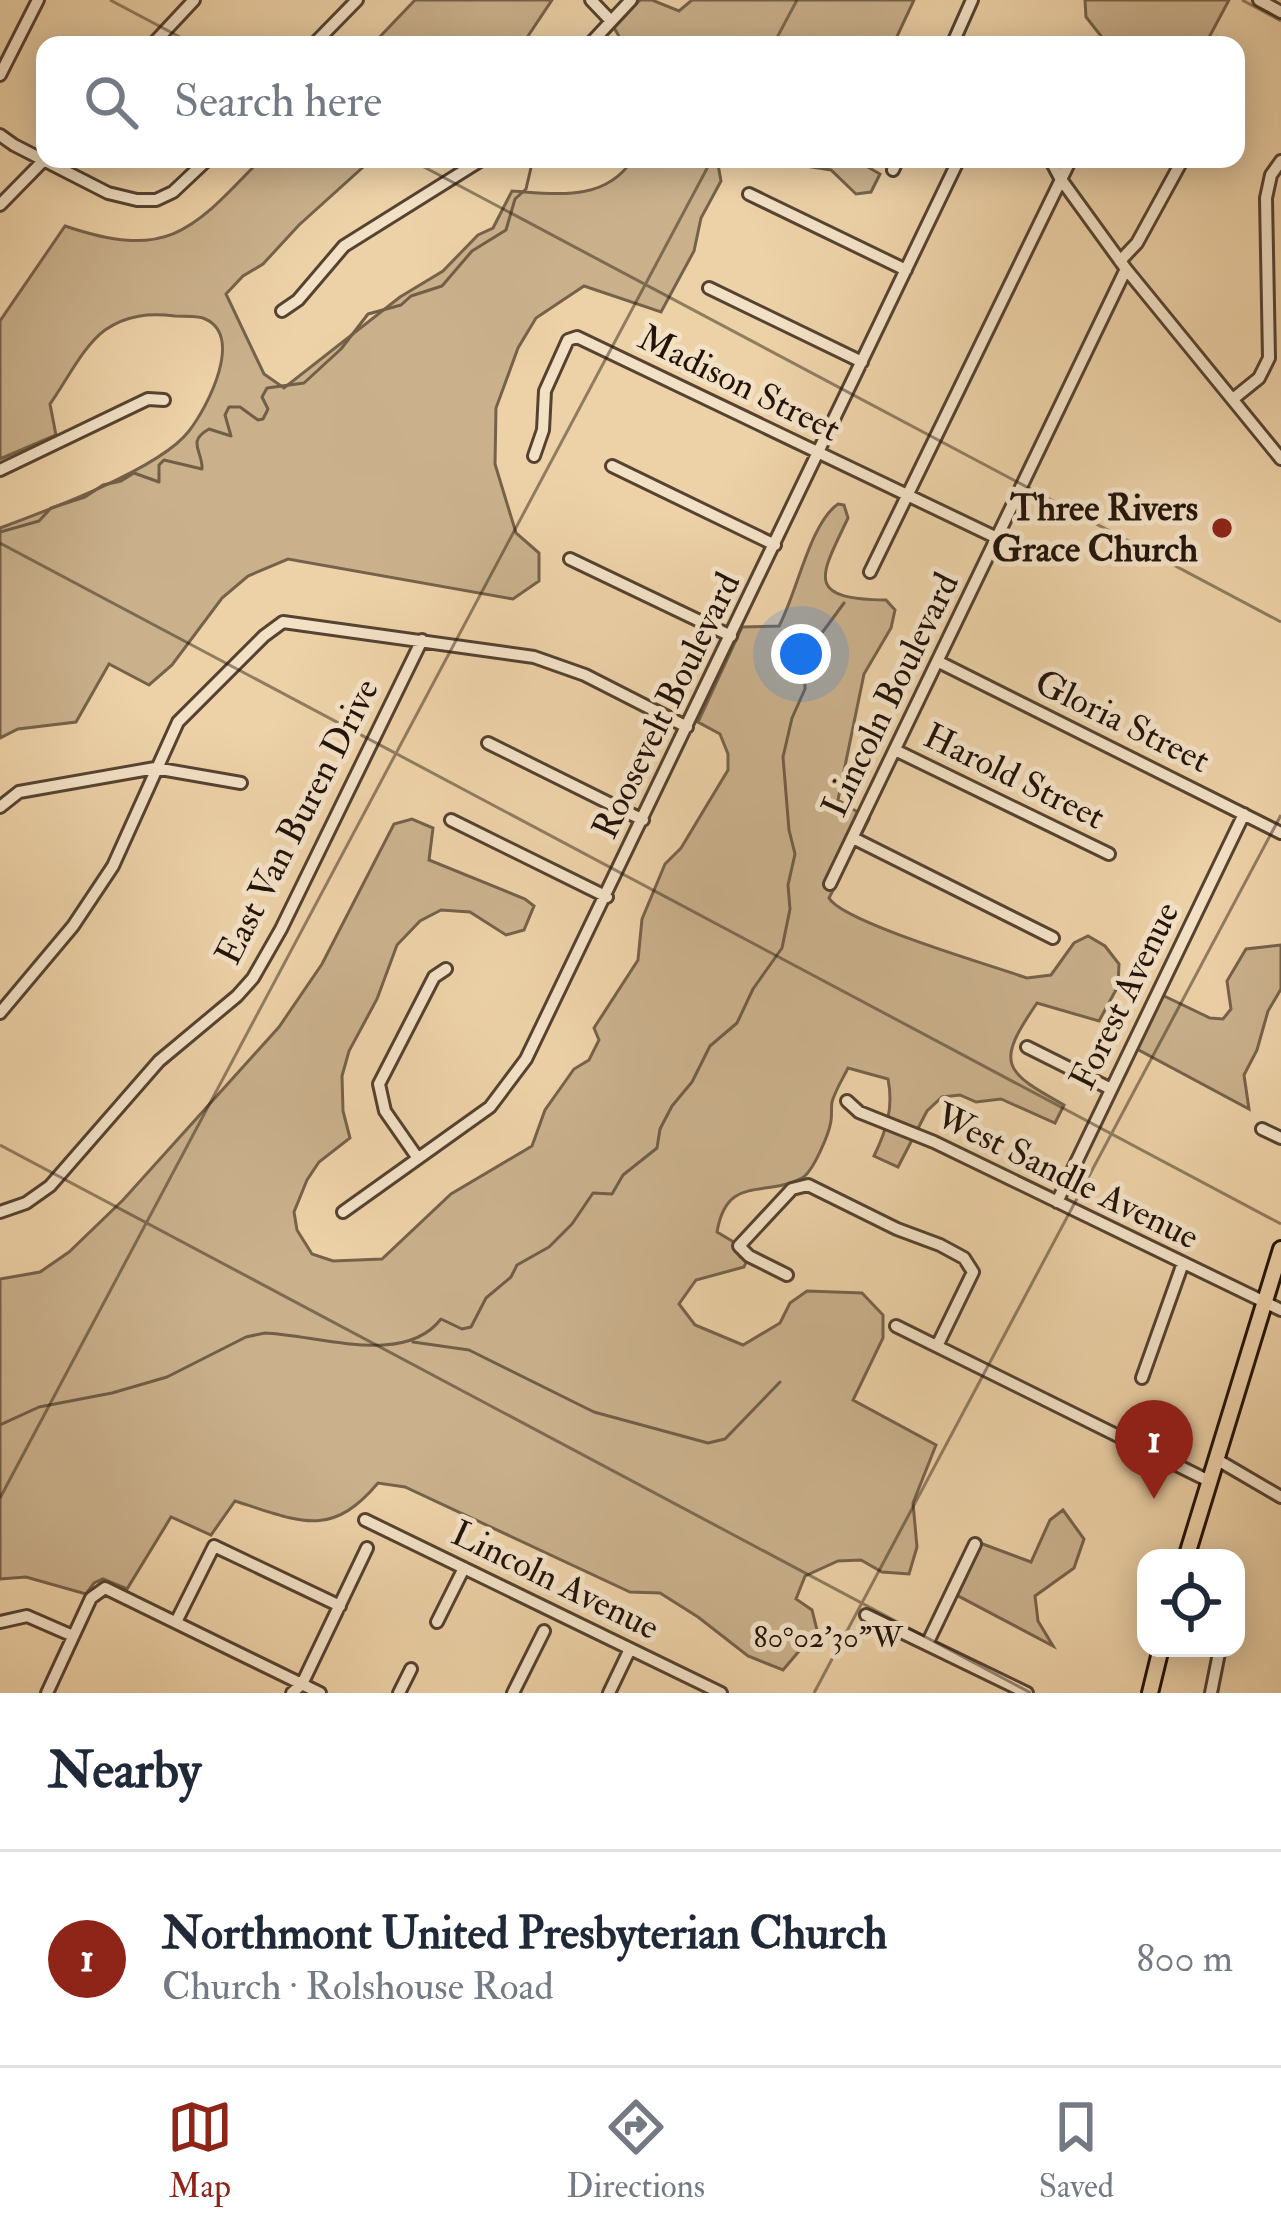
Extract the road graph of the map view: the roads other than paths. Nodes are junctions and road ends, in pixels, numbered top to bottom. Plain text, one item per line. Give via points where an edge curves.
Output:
1 (38, 0) edge
2 (194, 0) edge
3 (357, 0) edge
4 (591, 0) edge
5 (631, 0) edge
6 (972, 0) edge
7 (1258, 0) edge
8 (1281, 12) edge
9 (611, 21) junction
10 (160, 36) edge
11 (322, 36) edge
12 (597, 36) edge
13 (956, 36) edge
14 (0, 75) edge
15 (0, 135) edge
16 (36, 155) edge
17 (1281, 161) edge
18 (36, 168) edge
19 (60, 168) edge
20 (198, 168) edge
21 (469, 168) edge
22 (956, 168) edge
23 (1055, 168) edge
24 (1066, 168) edge
25 (1178, 168) edge
26 (1060, 178) junction
27 (749, 194) dead end
28 (0, 205) edge
29 (1123, 265) junction
30 (906, 270) junction
31 (709, 288) dead end
32 (282, 311) dead end
33 (862, 362) junction
34 (1233, 399) junction
35 (164, 400) dead end
36 (819, 454) junction
37 (534, 456) dead end
38 (1281, 459) edge
39 (612, 466) dead end
40 (0, 470) edge
41 (906, 495) junction
42 (997, 538) junction
43 (775, 545) junction
44 (570, 559) dead end
45 (870, 572) dead end
46 (731, 636) junction
47 (422, 640) junction
48 (938, 662) junction
49 (687, 727) junction
50 (488, 743) dead end
51 (895, 750) junction
52 (155, 768) junction
53 (241, 783) dead end
54 (0, 807) edge
55 (1244, 814) junction
56 (451, 820) dead end
57 (644, 820) junction
58 (1281, 832) edge
59 (853, 838) junction
60 (1109, 854) dead end
61 (830, 884) dead end
62 (607, 897) junction
63 (1053, 938) dead end
64 (446, 969) dead end
65 (0, 1013) edge
66 (1027, 1047) dead end
67 (1112, 1089) junction
68 (848, 1101) dead end
69 (1262, 1129) dead end
70 (1281, 1138) edge
71 (417, 1157) junction
72 (1057, 1202) junction
73 (0, 1211) edge
74 (343, 1212) dead end
75 (1281, 1249) edge
76 (1183, 1263) junction
77 (787, 1275) dead end
78 (1264, 1302) junction
79 (1281, 1310) edge
80 (896, 1326) dead end
81 (937, 1346) junction
82 (1142, 1378) dead end
83 (1216, 1459) junction
84 (1209, 1481) junction
85 (1281, 1498) edge
86 (365, 1520) dead end
87 (975, 1544) dead end
88 (368, 1549) dead end
89 (1189, 1549) edge
90 (464, 1568) junction
91 (340, 1606) junction
92 (866, 1615) dead end
93 (0, 1622) edge
94 (176, 1622) junction
95 (437, 1622) dead end
96 (544, 1631) dead end
97 (73, 1636) junction
98 (927, 1644) junction
99 (630, 1649) junction
100 (1159, 1657) edge
101 (1218, 1657) edge
102 (411, 1669) dead end
103 (297, 1688) edge
104 (517, 1692) edge
105 (47, 1693) edge
106 (320, 1693) edge
107 (400, 1693) edge
108 (609, 1693) edge
109 (721, 1693) edge
110 (1027, 1693) edge
111 (1150, 1693) edge
112 (1211, 1693) edge

1 - 14 street
2 - 10 street
3 - 11 street
4 - 9 street
5 - 9 street
6 - 13 street
7 - 8 street
9 - 12 street
15 - 16 street
17 - 34 street via 1266,198 1269,358
18 - 28 street
19 - 20 street via 118,197 146,200 173,192
21 - 32 street via 344,246
22 - 30 street, Roosevelt Boulevard
23 - 26 street
24 - 26 street
25 - 29 street, Lincoln Boulevard
26 - 29 street
26 - 41 street
27 - 30 street
29 - 34 street
29 - 42 street, Lincoln Boulevard
30 - 33 street, Roosevelt Boulevard
31 - 33 street
33 - 36 street, Roosevelt Boulevard
34 - 38 street
35 - 40 street via 148,400
36 - 37 street, Madison Street via 577,337 568,340 548,384
36 - 41 street, Madison Street
36 - 43 street, Roosevelt Boulevard
39 - 43 street
41 - 42 street, Madison Street
41 - 45 street
42 - 48 street, Lincoln Boulevard
43 - 46 street, Roosevelt Boulevard
44 - 46 street
46 - 49 street, Roosevelt Boulevard
47 - 49 street via 544,660
47 - 52 street via 291,620 277,625 178,722
47 - 73 street, East Van Buren Drive via 253,978 159,1061 50,1186
48 - 51 street, Lincoln Boulevard
48 - 55 street, Gloria Street
49 - 57 street, Roosevelt Boulevard
50 - 57 street
51 - 59 street, Lincoln Boulevard
51 - 60 street, Harold Street
52 - 53 street
52 - 54 street via 20,792
52 - 65 street via 94,897
55 - 58 street, Gloria Street
55 - 67 street, Forest Avenue
56 - 62 street
57 - 62 street, Roosevelt Boulevard
59 - 61 street, Lincoln Boulevard
59 - 63 street
62 - 71 street, Roosevelt Boulevard via 512,1082
64 - 71 street via 434,977 379,1084 385,1111
66 - 67 street
67 - 72 street, Forest Avenue
68 - 72 street, West Sandle Avenue
69 - 70 street
71 - 74 street, Roosevelt Boulevard
72 - 76 street, West Sandle Avenue
75 - 78 main road
76 - 78 street, West Sandle Avenue
76 - 82 street
77 - 81 street via 740,1246 792,1189 808,1185 940,1244 973,1272
78 - 79 street, West Sandle Avenue
78 - 83 main road
80 - 81 street
81 - 84 street
83 - 84 main road
83 - 85 street
84 - 89 main road
86 - 90 street, Lincoln Avenue
87 - 98 street
88 - 91 street
90 - 95 street
90 - 99 street, Lincoln Avenue
91 - 94 street via 214,1546
91 - 103 street
92 - 98 street
93 - 97 street via 27,1616
94 - 97 street via 99,1588
94 - 103 street
96 - 104 street
97 - 105 street
98 - 110 street
99 - 108 street
99 - 109 street, Lincoln Avenue
100 - 111 main road
101 - 112 street
102 - 107 street
103 - 106 street

